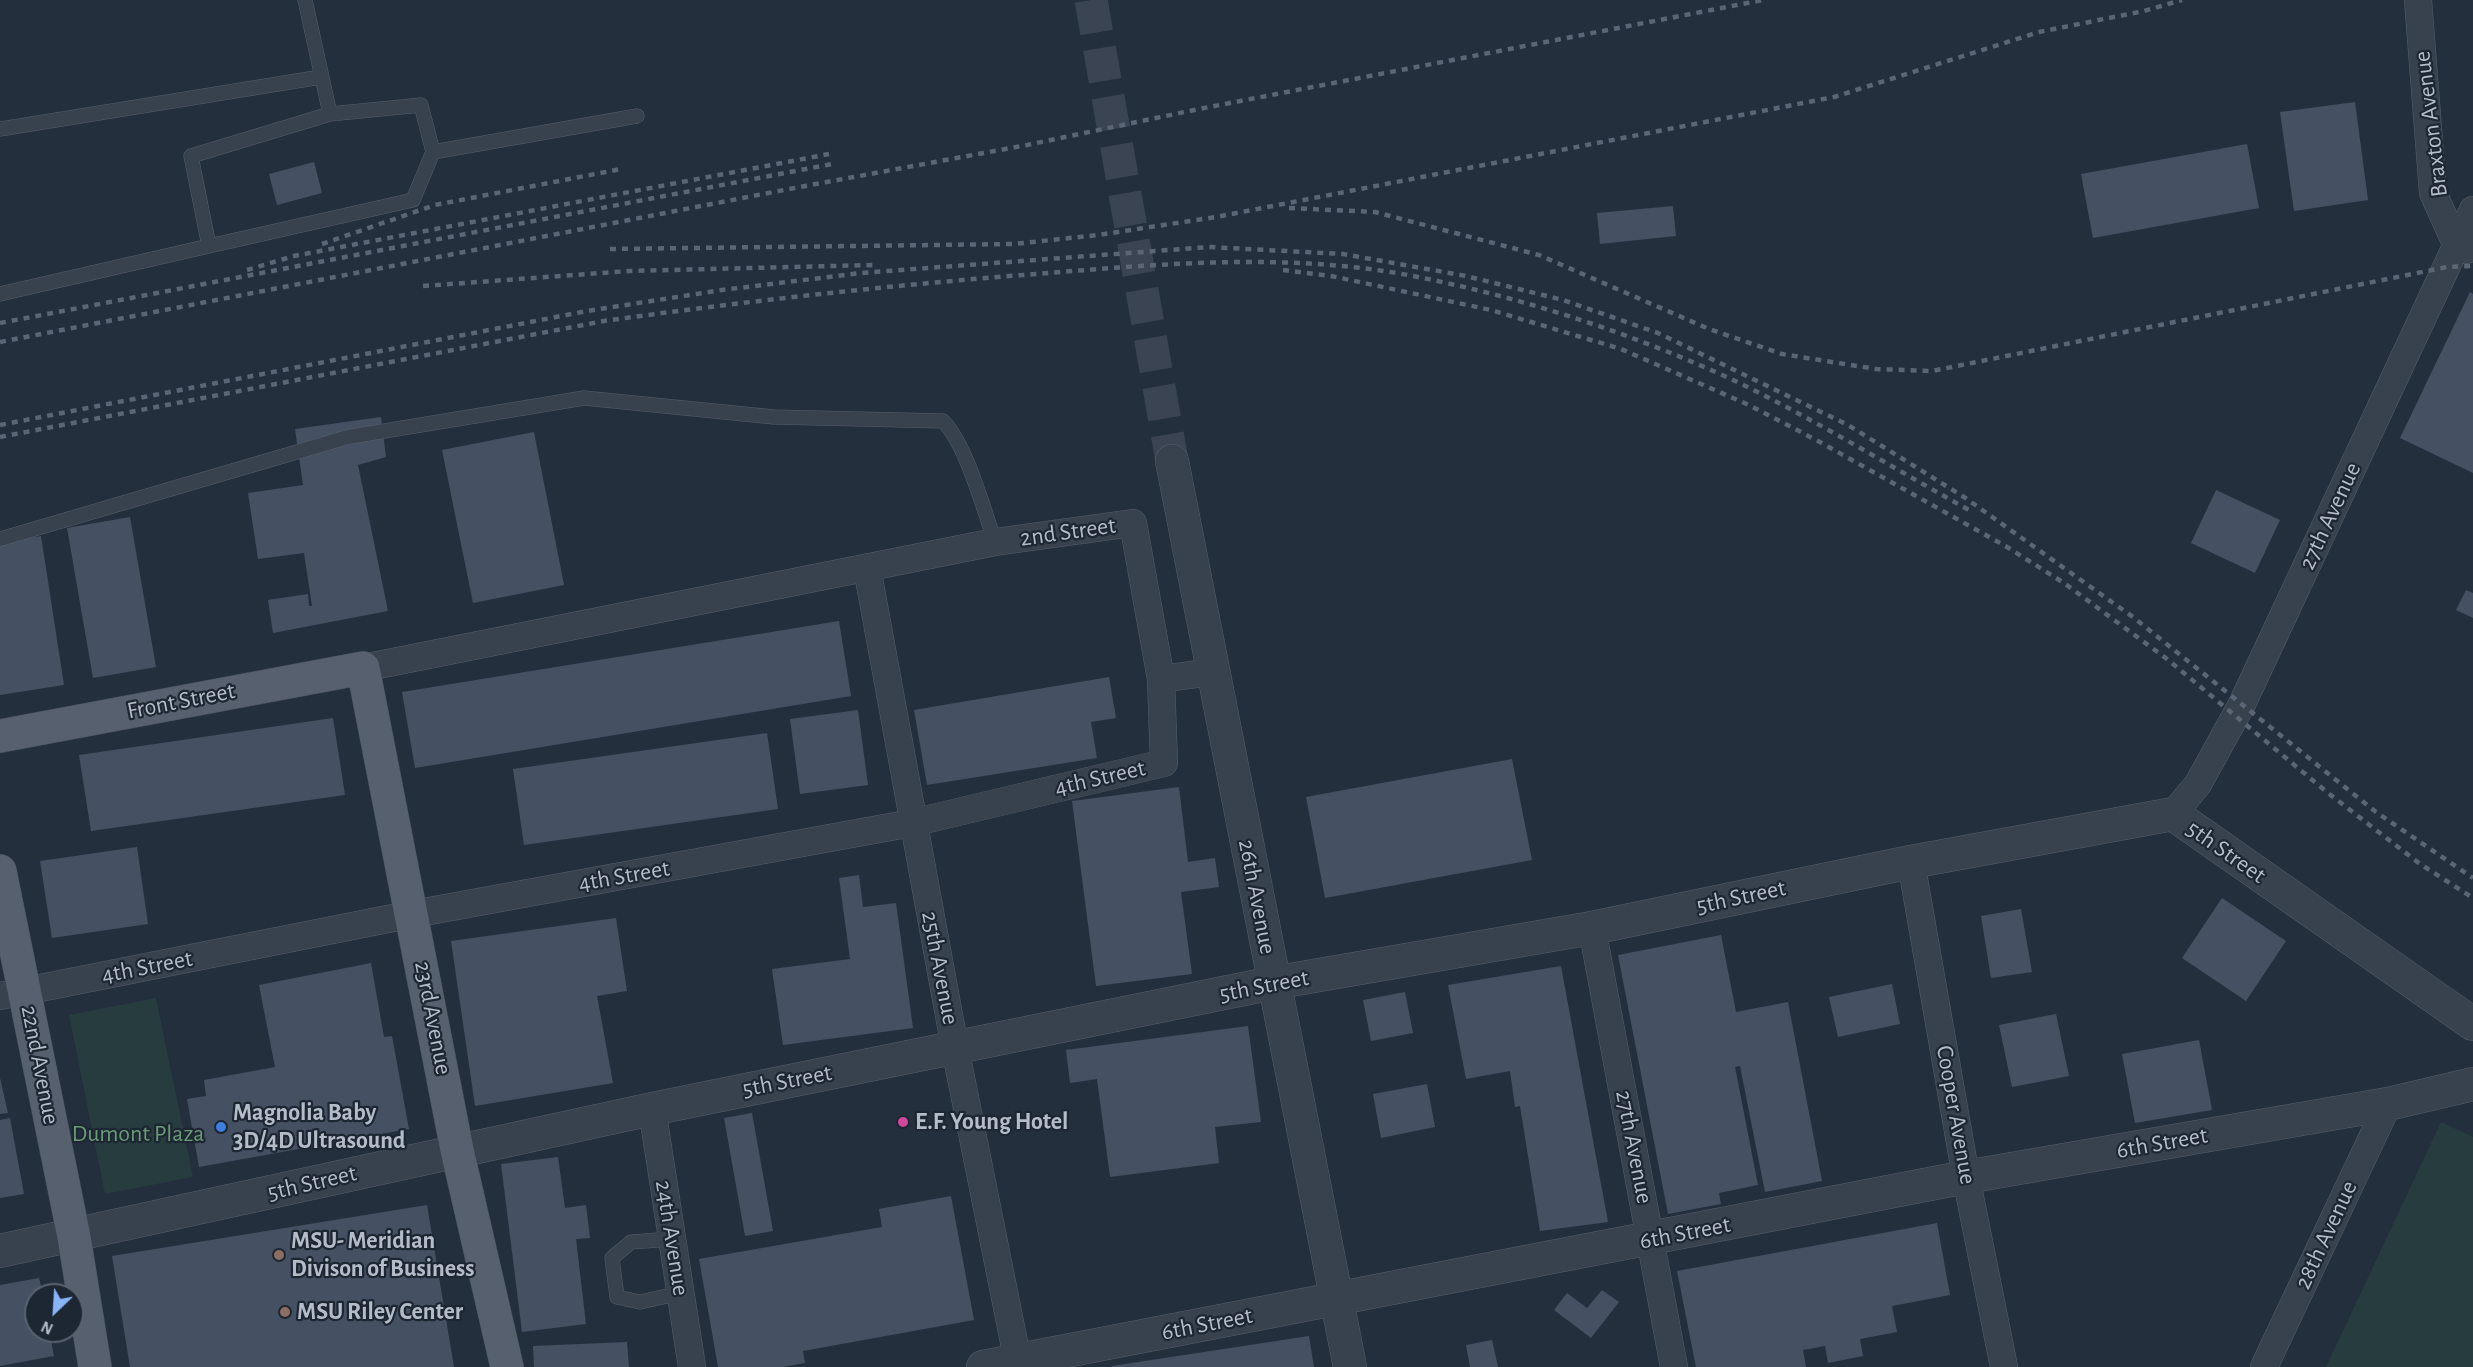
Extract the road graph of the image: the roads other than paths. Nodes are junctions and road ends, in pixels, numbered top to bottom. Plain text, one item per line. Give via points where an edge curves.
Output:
1 (305, 0) edge
2 (2418, 0) edge
3 (321, 77) junction
4 (330, 114) junction
5 (637, 116) dead end
6 (0, 129) edge
7 (433, 152) junction
8 (2473, 210) edge
9 (209, 246) junction
10 (2465, 249) edge
11 (0, 294) edge
12 (1172, 462) tunnel mouth
13 (0, 538) edge
14 (995, 542) junction
15 (867, 568) junction
16 (363, 668) junction
17 (1212, 672) junction
18 (1161, 679) junction
19 (0, 736) edge
20 (2173, 814) junction
21 (912, 823) junction
22 (1911, 862) junction
23 (0, 871) edge
24 (413, 914) junction
25 (1592, 928) junction
26 (1273, 983) junction
27 (13, 993) edge
28 (2473, 1024) edge
29 (954, 1048) junction
30 (2473, 1084) edge
31 (2388, 1104) junction
32 (652, 1109) junction
33 (458, 1150) junction
34 (1966, 1177) junction
35 (74, 1237) junction
36 (672, 1239) junction
37 (1652, 1240) junction
38 (0, 1251) edge
39 (681, 1293) junction
40 (1338, 1299) junction
41 (1019, 1364) edge
42 (95, 1367) edge
43 (507, 1367) edge
44 (692, 1367) edge
45 (983, 1367) edge
46 (1350, 1367) edge
47 (1674, 1367) edge
48 (2004, 1367) edge
49 (2264, 1367) edge

1 - 3 lane
2 - 10 street, Braxton Avenue via 2433,193
3 - 4 lane
3 - 6 lane
4 - 7 lane via 421,105
4 - 9 lane via 191,156
5 - 7 lane
7 - 9 lane via 413,200
8 - 10 street, 27th Avenue
9 - 11 lane
10 - 20 street, 27th Avenue via 2242,704 2198,784
12 - 17 street, 26th Avenue
13 - 14 lane via 348,437 584,398 774,417 943,421 951,429
14 - 15 street, 2nd Street
14 - 18 street, 2nd Street via 1132,523
15 - 16 street, 2nd Street
15 - 21 street, 25th Avenue
16 - 19 main road, Front Street
16 - 24 main road, 23rd Avenue
17 - 18 street
17 - 26 street, 26th Avenue
18 - 21 street, 4th Street via 1164,763
20 - 22 street, 5th Street
20 - 28 street, 5th Street
21 - 24 street, 4th Street
21 - 29 street, 25th Avenue
22 - 25 street, 5th Street
22 - 34 street, Cooper Avenue
23 - 27 main road, 22nd Avenue
24 - 27 street, 4th Street
24 - 33 main road, 23rd Avenue
25 - 26 street, 5th Street
25 - 37 street, 27th Avenue
26 - 29 street, 5th Street
26 - 40 street, 26th Avenue
27 - 35 main road, 22nd Avenue
29 - 32 street, 5th Street
29 - 41 street, 25th Avenue
30 - 31 street, 6th Street
31 - 34 street, 6th Street
31 - 49 street, 28th Avenue
32 - 33 street, 5th Street
32 - 36 street, 24th Avenue
33 - 35 street, 5th Street
33 - 43 main road, 23rd Avenue
34 - 37 street, 6th Street
34 - 48 street, Cooper Avenue
35 - 38 street, 5th Street
35 - 42 main road, 22nd Avenue
36 - 39 street, 24th Avenue
36 - 39 lane via 630,1242 612,1258 617,1297 640,1302
37 - 40 street, 6th Street
37 - 47 street, 27th Avenue
39 - 44 street, 24th Avenue
40 - 41 street, 6th Street
40 - 46 street, 26th Avenue
41 - 45 street, 6th Street

